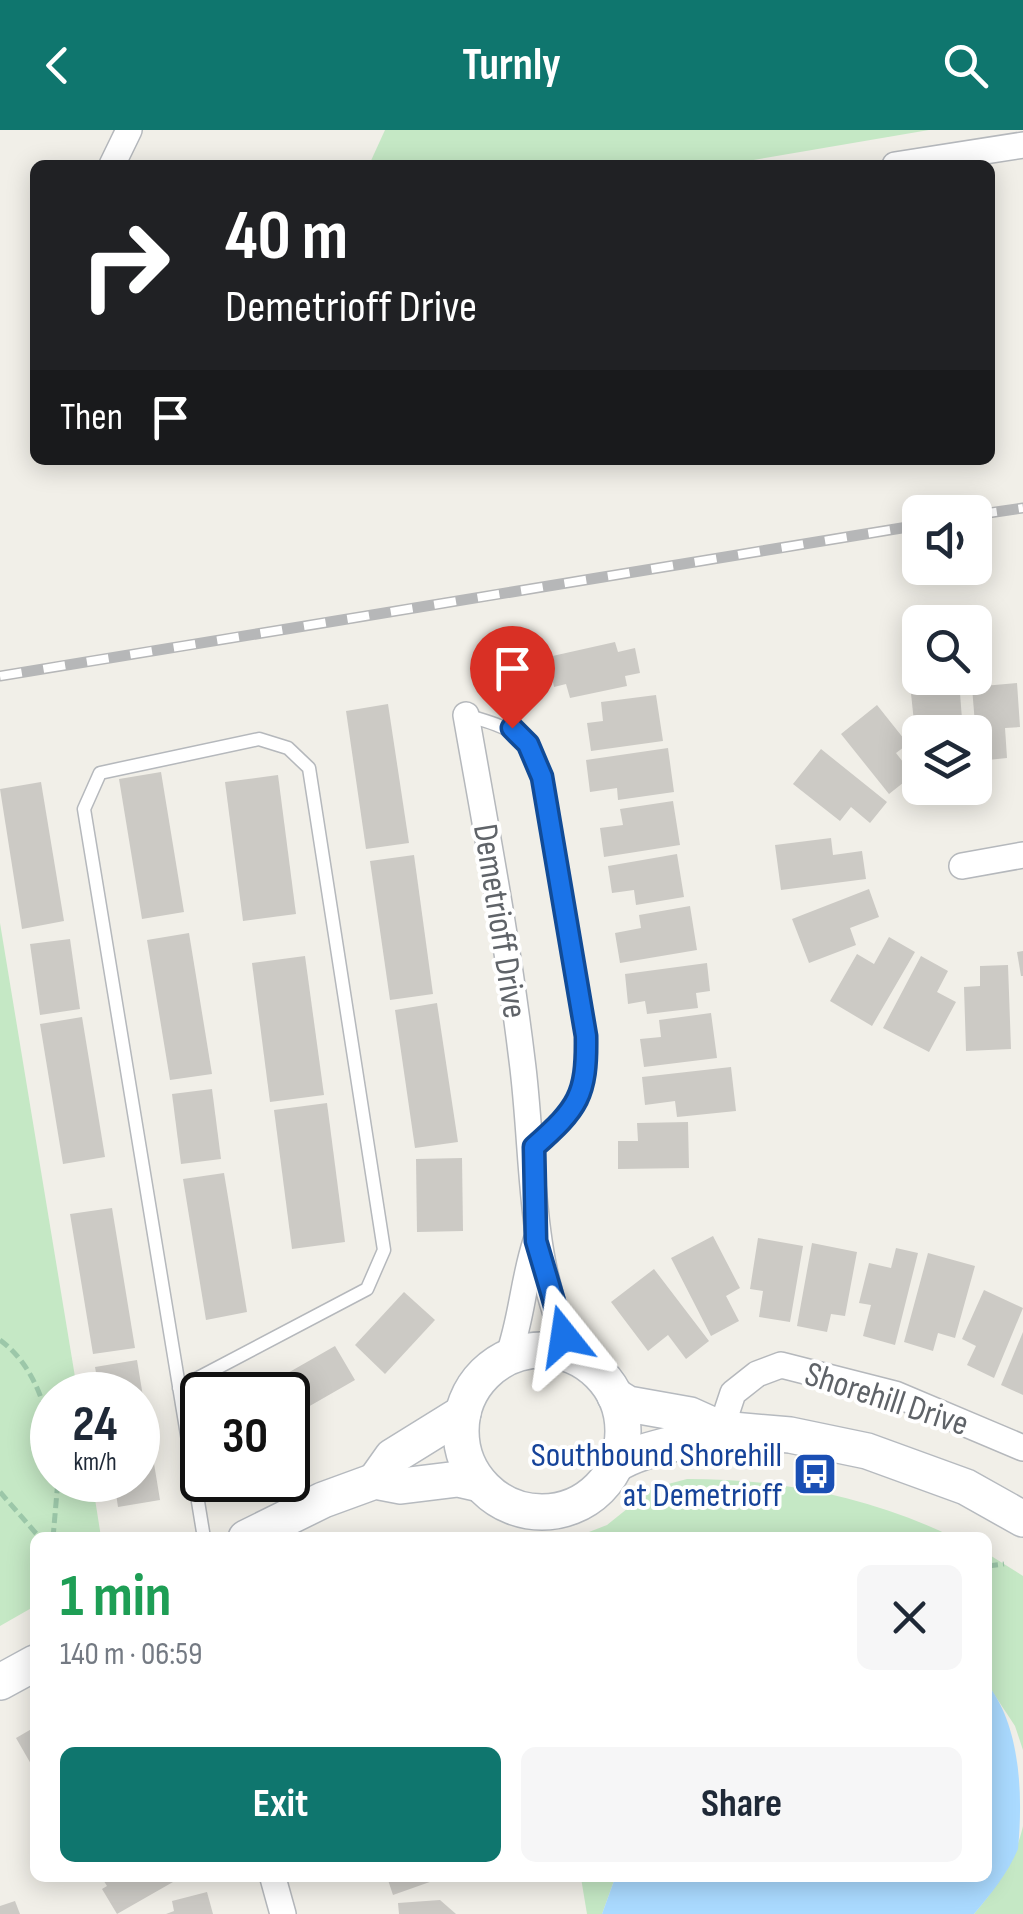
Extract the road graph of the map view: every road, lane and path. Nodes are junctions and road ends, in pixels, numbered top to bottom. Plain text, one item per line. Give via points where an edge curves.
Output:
1 (129, 130) edge
2 (1023, 145) edge
3 (114, 160) edge
4 (927, 160) edge
5 (466, 714) joint
6 (1023, 855) edge
7 (962, 866) dead end
8 (534, 1147) junction
9 (536, 1241) junction
10 (0, 1340) edge
11 (574, 1356) junction
12 (508, 1357) junction
13 (30, 1375) edge
14 (178, 1388) junction
15 (615, 1396) junction
16 (463, 1413) junction
17 (721, 1429) junction
18 (1023, 1448) edge
19 (615, 1465) junction
20 (376, 1481) junction
21 (480, 1484) junction
22 (0, 1492) edge
23 (56, 1502) edge
24 (1023, 1519) edge
25 (35, 1532) edge
26 (54, 1532) edge
27 (203, 1532) edge
28 (258, 1532) edge
29 (1004, 1564) dead end
30 (992, 1566) edge
31 (30, 1665) edge
32 (0, 1682) edge
33 (273, 1882) edge
34 (283, 1914) edge

1 - 3 street
2 - 4 street
5 - 8 street, Demetrioff Drive
5 - 8 lane, Demetrioff Drive via 512,728 528,744 542,777 586,1036 580,1099
6 - 7 street
8 - 9 street, Demetrioff Drive
9 - 11 street, Demetrioff Drive
9 - 12 street, Demetrioff Drive
10 - 13 path via 18,1353
11 - 12 street via 534,1350
11 - 15 street, Shorehill Drive
12 - 16 street, Shorehill Drive via 479,1380
14 - 14 lane via 84,809 100,772 259,739 288,748 308,768 384,1250 366,1289
14 - 27 lane
15 - 17 street, Shorehill Drive
15 - 19 street via 622,1438
16 - 20 street, Shorehill Drive via 392,1457
16 - 21 street via 463,1451
17 - 18 street, Shorehill Drive via 733,1392 781,1365 895,1394
17 - 19 street, Shorehill Drive via 690,1444 634,1453
17 - 24 street, Shorehill Drive via 868,1451 966,1487
19 - 21 street, Shorehill Drive via 598,1489 560,1510 516,1508
20 - 21 street, Shorehill Drive
20 - 28 street, Shorehill Drive
22 - 25 path
23 - 26 path
29 - 30 path
31 - 32 street
33 - 34 street

